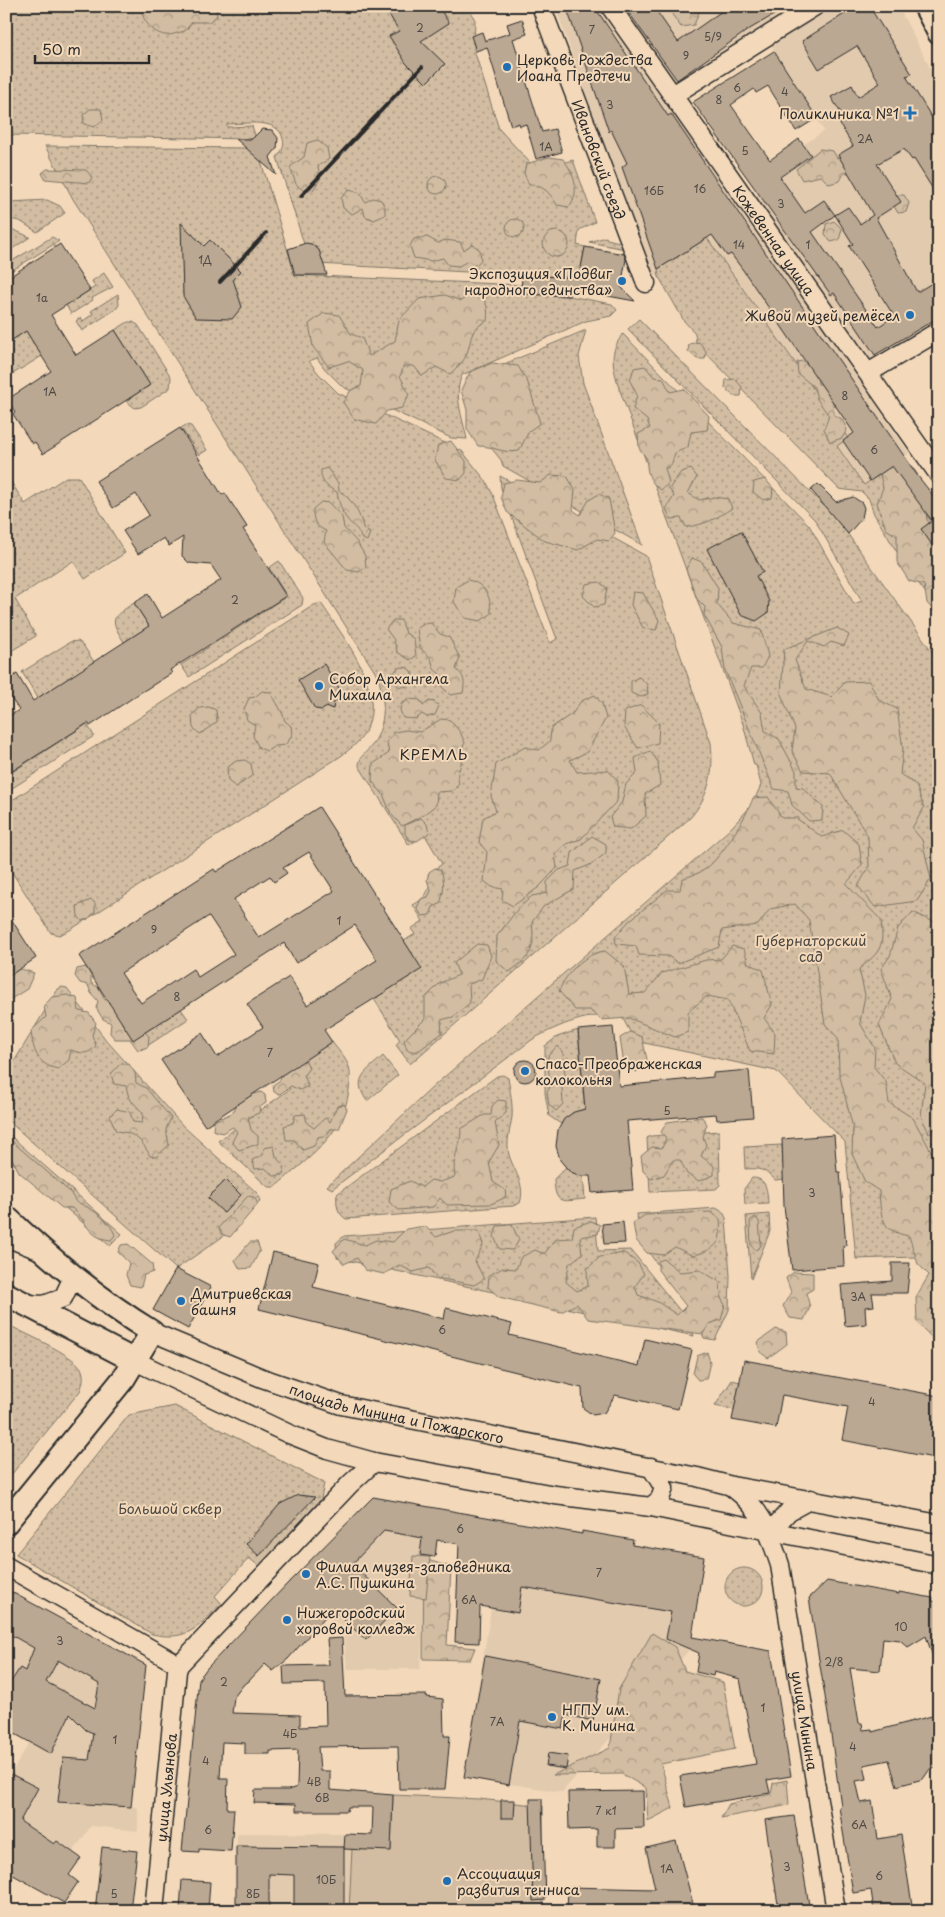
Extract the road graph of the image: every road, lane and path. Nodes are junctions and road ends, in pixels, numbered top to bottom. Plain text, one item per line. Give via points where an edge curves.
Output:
1 (541, 6) edge
2 (610, 6) edge
3 (815, 6) edge
4 (925, 6) edge
5 (939, 33) edge
6 (673, 95) junction
7 (646, 283) dead end
8 (939, 332) edge
9 (868, 373) junction
10 (939, 474) edge
11 (6, 1217) edge
12 (6, 1237) edge
13 (6, 1245) edge
14 (44, 1252) junction
15 (73, 1277) junction
16 (15, 1299) edge
17 (152, 1332) junction
18 (133, 1360) junction
19 (374, 1462) junction
20 (651, 1467) junction
21 (732, 1486) junction
22 (811, 1500) junction
23 (651, 1507) junction
24 (6, 1523) edge
25 (939, 1524) edge
26 (770, 1533) junction
27 (939, 1565) edge
28 (6, 1566) edge
29 (179, 1665) junction
30 (154, 1911) edge
31 (836, 1911) edge

1 - 7 street, Ивановский съезд
2 - 6 street, Кожевенная улица
3 - 6 street
4 - 5 main road
6 - 9 street, Кожевенная улица
8 - 9 street
9 - 10 street, Кожевенная улица
11 - 14 main road, площадь Минина и Пожарского
12 - 14 street, площадь Минина и Пожарского
13 - 14 street
14 - 15 main road, площадь Минина и Пожарского
15 - 16 street via 63,1298 44,1305
15 - 17 main road, площадь Минина и Пожарского via 113,1308
16 - 18 main road
17 - 18 main road
17 - 20 street, площадь Минина и Пожарского via 341,1405
18 - 19 street via 289,1434
18 - 24 main road via 124,1378
19 - 23 street via 555,1495
19 - 29 street
20 - 21 street, площадь Минина и Пожарского
20 - 23 street via 664,1488 660,1500
21 - 22 street, площадь Минина и Пожарского
21 - 26 street, площадь Минина и Пожарского via 750,1500
22 - 25 street, площадь Минина и Пожарского
22 - 26 street via 789,1511
23 - 26 street
26 - 27 street
26 - 31 street, улица Минина via 780,1565
28 - 29 street
29 - 30 street, улица Ульянова

